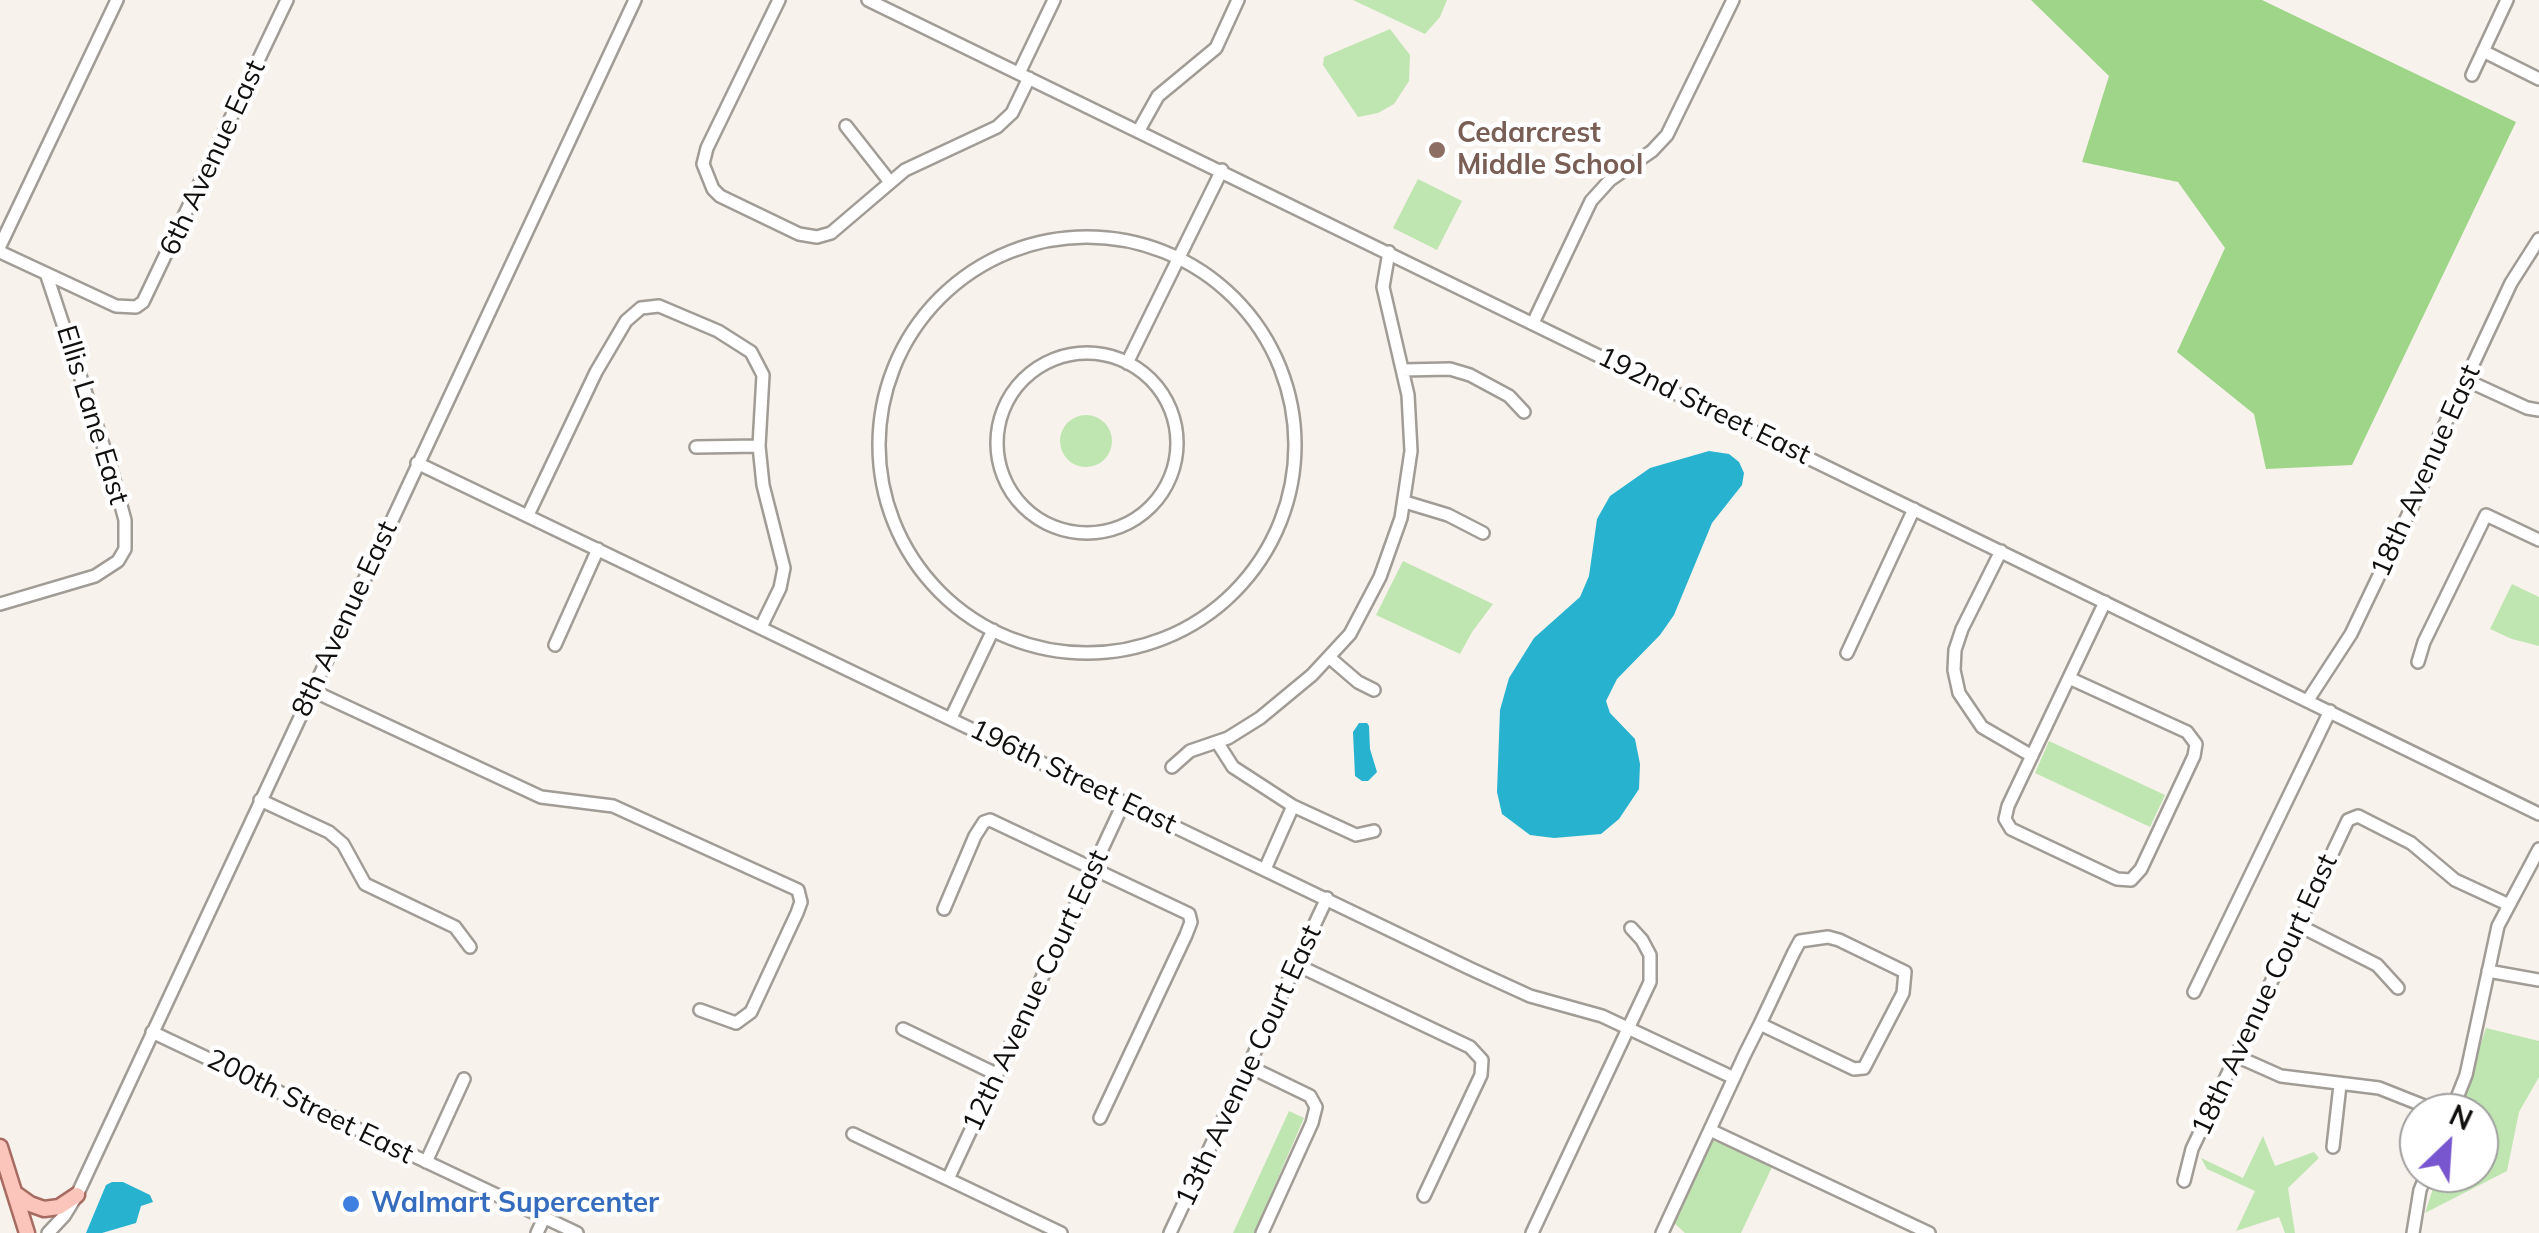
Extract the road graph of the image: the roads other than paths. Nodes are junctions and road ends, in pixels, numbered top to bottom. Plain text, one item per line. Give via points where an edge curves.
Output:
1 (117, 0) edge
2 (287, 0) edge
3 (635, 0) edge
4 (779, 0) edge
5 (868, 0) edge
6 (1054, 0) edge
7 (1238, 0) edge
8 (1733, 0) edge
9 (2508, 0) edge
10 (884, 4) edge
11 (2483, 51) junction
12 (2472, 74) dead end
13 (1024, 76) junction
14 (2539, 78) edge
15 (846, 126) dead end
16 (1139, 130) junction
17 (1222, 170) junction
18 (890, 182) junction
19 (2539, 239) edge
20 (0, 249) edge
21 (1389, 252) junction
22 (2534, 257) edge
23 (1178, 259) junction
24 (48, 276) junction
25 (1534, 323) junction
26 (1128, 362) junction
27 (1403, 370) junction
28 (2466, 380) junction
29 (2539, 410) edge
30 (1524, 412) dead end
31 (759, 446) junction
32 (696, 447) dead end
33 (418, 464) junction
34 (1404, 502) junction
35 (1914, 509) junction
36 (528, 516) junction
37 (1483, 532) dead end
38 (2539, 540) edge
39 (598, 549) junction
40 (2000, 551) junction
41 (2105, 602) junction
42 (0, 604) edge
43 (761, 628) junction
44 (993, 630) junction
45 (556, 645) dead end
46 (1847, 652) dead end
47 (1330, 658) junction
48 (2418, 662) dead end
49 (2069, 678) junction
50 (311, 690) junction
51 (1374, 690) dead end
52 (2308, 700) junction
53 (2330, 711) junction
54 (950, 718) junction
55 (1216, 742) junction
56 (2032, 756) junction
57 (1172, 768) dead end
58 (260, 800) junction
59 (1124, 802) junction
60 (1293, 806) junction
61 (2539, 814) edge
62 (1374, 831) dead end
63 (2539, 850) edge
64 (1093, 867) junction
65 (1265, 869) junction
66 (1327, 898) junction
67 (2507, 904) junction
68 (944, 909) dead end
69 (2298, 925) junction
70 (1631, 928) dead end
71 (470, 947) dead end
72 (1297, 965) junction
73 (2488, 972) junction
74 (2539, 980) edge
75 (2398, 988) dead end
76 (2194, 992) dead end
77 (700, 1010) dead end
78 (1760, 1024) junction
79 (1628, 1028) junction
80 (903, 1030) dead end
81 (152, 1032) junction
82 (2236, 1056) junction
83 (1250, 1067) junction
84 (996, 1074) junction
85 (1734, 1078) junction
86 (464, 1080) dead end
87 (2340, 1085) junction
88 (2459, 1093) edge
89 (2399, 1096) edge
90 (1100, 1118) dead end
91 (1710, 1130) junction
92 (852, 1134) dead end
93 (2334, 1147) dead end
94 (0, 1148) edge
95 (426, 1162) junction
96 (948, 1179) junction
97 (2184, 1181) dead end
98 (14, 1190) junction
99 (2419, 1193) edge
100 (77, 1195) junction
101 (1424, 1196) dead end
102 (544, 1218) junction
103 (1045, 1230) edge
104 (1665, 1232) edge
105 (27, 1233) edge
106 (48, 1233) edge
107 (536, 1233) edge
108 (577, 1233) edge
109 (1061, 1233) edge
110 (1170, 1233) edge
111 (1262, 1233) edge
112 (1532, 1233) edge
113 (1929, 1233) edge
114 (2412, 1233) edge

1 - 20 street
2 - 24 street, 6th Avenue East via 143,302 116,306
3 - 33 street, 8th Avenue East
4 - 18 street via 708,148 703,164 712,189 799,234 823,236
5 - 10 street, 192nd Street East
6 - 13 street
7 - 16 street via 1216,48 1158,96
8 - 25 street via 1667,135 1590,201
9 - 11 street
10 - 13 street, 192nd Street East
11 - 12 street
11 - 14 street
13 - 16 street, 192nd Street East
13 - 18 street via 1005,121
15 - 18 street
16 - 17 street, 192nd Street East
17 - 21 street, 192nd Street East
17 - 23 street
19 - 22 street, 18th Avenue East
20 - 24 street
21 - 25 street, 192nd Street East
21 - 27 street via 1383,287
22 - 28 street, 18th Avenue East
23 - 26 street
23 - 44 street via 1132,243 1085,238 1014,251 971,272 934,303 895,363 879,433 887,505 927,578
23 - 44 street via 1238,304 1283,379 1294,466 1273,538 1218,606 1187,628 1140,646 1065,652
24 - 42 street, Ellis Lane East via 126,530 122,556 94,576
25 - 35 street, 192nd Street East
26 - 26 street via 1086,353 1058,357 1022,380 1006,402 997,429 1001,472 1023,508 1046,524 1087,534 1116,529 1151,507 1168,484 1178,443 1173,415 1150,379
27 - 30 street via 1470,375
27 - 34 street via 1411,422
28 - 29 street
28 - 52 street, 18th Avenue East via 2351,634
31 - 32 street
31 - 36 street via 764,390 751,352 674,311 640,308 618,332
31 - 43 street via 762,486 784,568
33 - 36 street, 196th Street East
33 - 50 street, 8th Avenue East
34 - 37 street
34 - 47 street via 1380,577
35 - 40 street, 192nd Street East
35 - 46 street
36 - 39 street, 196th Street East
38 - 48 street via 2486,515
39 - 43 street, 196th Street East
39 - 45 street
40 - 41 street, 192nd Street East
40 - 56 street via 1962,629 1954,670 1959,693 1982,727
41 - 49 street
41 - 52 street, 192nd Street East
43 - 54 street, 196th Street East
44 - 54 street
47 - 51 street
47 - 55 street via 1260,718
49 - 56 street
49 - 56 street via 2187,732 2196,744 2131,880 2012,828 2005,819 2008,806
50 - 58 street, 8th Avenue East
50 - 77 street via 541,797 613,806 791,885 800,893 797,913 751,1012 736,1023
52 - 53 street, 192nd Street East
53 - 61 street, 192nd Street East
53 - 76 street
54 - 59 street, 196th Street East
55 - 57 street via 1190,751
55 - 60 street via 1233,767
58 - 71 street via 330,832 365,884 455,927
58 - 81 street, 8th Avenue East
59 - 64 street, 12th Avenue Court East
59 - 65 street, 196th Street East
60 - 62 street via 1356,835
60 - 65 street
63 - 67 street
64 - 68 street via 998,822 984,822
64 - 84 street, 12th Avenue Court East
64 - 90 street via 1185,911 1191,922
65 - 66 street, 196th Street East
66 - 72 street, 13th Avenue Court East
66 - 79 street, 196th Street East via 1530,996
67 - 69 street, 18th Avenue Court East via 2455,880 2411,843 2358,816 2348,820
67 - 73 street
69 - 75 street via 2377,965
69 - 82 street, 18th Avenue Court East
70 - 79 street via 1647,947 1652,968
72 - 83 street, 13th Avenue Court East
72 - 101 street via 1470,1048 1482,1060
73 - 74 street
73 - 88 street
78 - 78 street via 1802,940 1839,940 1906,976 1864,1068
78 - 85 street
79 - 85 street, 196th Street East
79 - 112 street
80 - 84 street
81 - 95 street, 200th Street East
81 - 100 street, 8th Avenue East
82 - 87 street via 2280,1076
82 - 97 street, 18th Avenue Court East
83 - 110 street, 13th Avenue Court East
83 - 111 street via 1315,1101 1312,1123
84 - 96 street, 12th Avenue Court East
85 - 91 street
86 - 95 street
87 - 89 street
87 - 93 street
91 - 104 street
91 - 113 street
92 - 96 street
94 - 98 main road
95 - 102 street, 200th Street East
96 - 103 street
98 - 100 main road via 44,1209
98 - 105 main road
99 - 114 street
100 - 106 street, 8th Avenue East
102 - 107 street
102 - 108 street, 200th Street East
103 - 109 street

